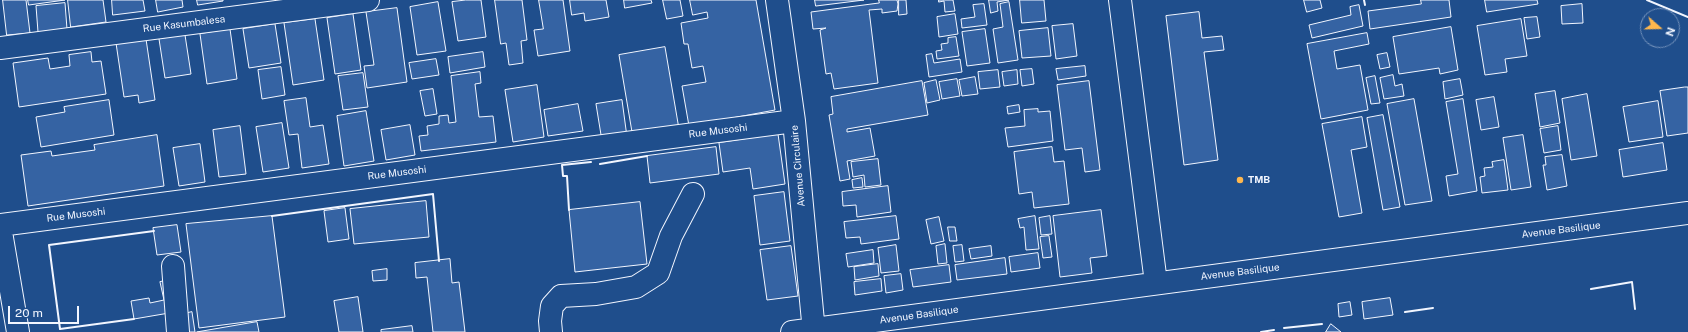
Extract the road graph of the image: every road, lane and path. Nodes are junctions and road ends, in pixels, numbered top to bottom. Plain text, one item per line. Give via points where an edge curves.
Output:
1 (368, 0) edge
2 (777, 0) edge
3 (1120, 0) edge
4 (0, 48) edge
5 (794, 121) junction
6 (693, 194) dead end
7 (1688, 214) edge
8 (0, 225) edge
9 (173, 266) dead end
10 (1156, 283) junction
11 (814, 330) edge
12 (18, 332) edge
13 (178, 332) edge
14 (551, 332) edge
15 (792, 332) edge

1 - 4 street, Rue Kasumbalesa
2 - 5 street, Avenue Circulaire
3 - 10 street
5 - 8 street, Rue Musoshi
5 - 11 street, Avenue Circulaire
6 - 14 street via 671,236 658,273 636,287 596,294 561,296 552,306
7 - 10 street, Avenue Basilique
8 - 12 street
9 - 13 street
10 - 11 street, Avenue Basilique
11 - 15 street, Avenue Basilique

